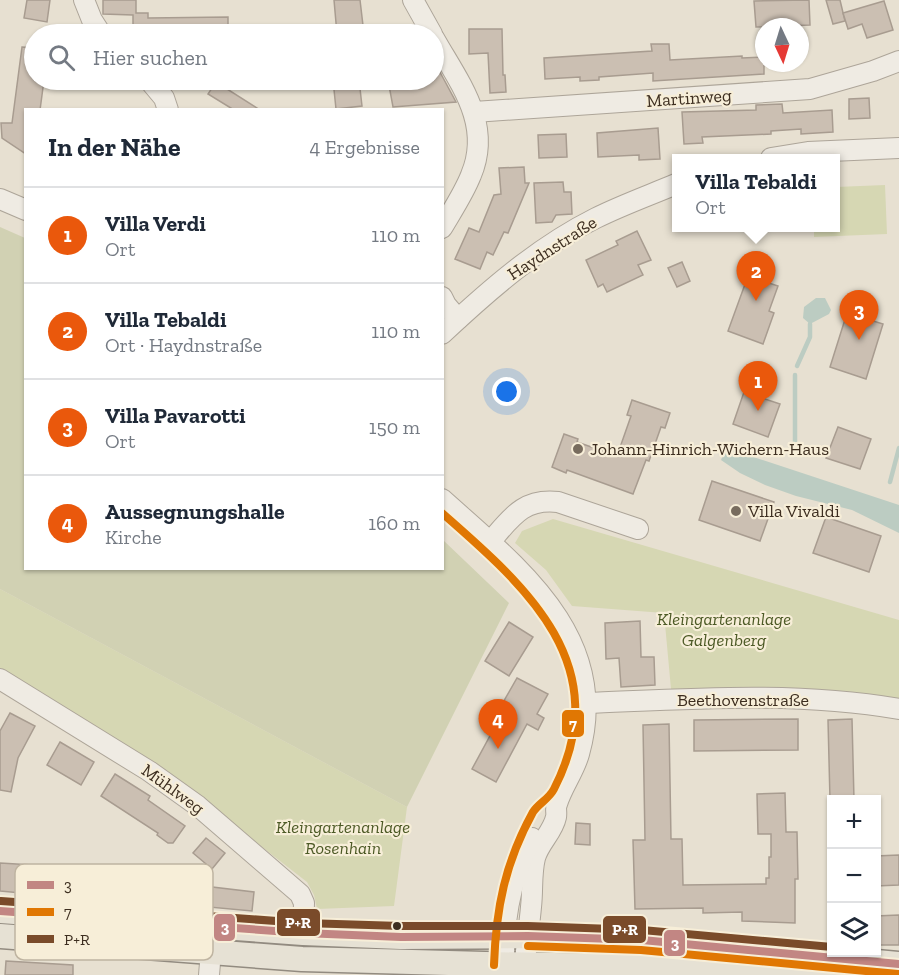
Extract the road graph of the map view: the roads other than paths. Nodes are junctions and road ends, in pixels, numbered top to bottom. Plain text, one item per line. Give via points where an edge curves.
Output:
1 (84, 0) edge
2 (413, 0) edge
3 (95, 24) edge
4 (426, 24) edge
5 (444, 56) edge
6 (899, 61) edge
7 (157, 90) edge
8 (167, 108) edge
9 (474, 112) junction
10 (899, 148) edge
11 (797, 154) edge
12 (672, 186) edge
13 (0, 199) edge
14 (24, 209) edge
15 (444, 224) edge
16 (444, 301) edge
17 (458, 319) junction
18 (444, 332) edge
19 (444, 501) edge
20 (638, 530) dead end
21 (490, 542) junction
22 (0, 679) edge
23 (587, 703) junction
24 (899, 709) edge
25 (0, 911) edge
26 (15, 912) edge
27 (213, 926) edge
28 (303, 933) junction
29 (0, 936) edge
30 (516, 936) junction
31 (15, 938) edge
32 (187, 960) edge
33 (210, 963) edge
34 (899, 963) edge
35 (514, 970) edge
36 (829, 974) edge

1 - 3 street
2 - 4 street
5 - 9 street
6 - 9 street, Martinweg via 810,89
7 - 8 street
9 - 15 street via 477,158
10 - 11 street
12 - 17 street, Haydnstraße via 566,235 525,263
13 - 14 street
16 - 17 street
17 - 18 street, Haydnstraße
19 - 21 street
20 - 21 street via 558,502 544,501 522,508
21 - 23 street via 557,614 577,652
22 - 28 street, Mühlweg via 149,771 198,806 300,894
23 - 24 street, Beethovenstraße via 814,700
23 - 30 street via 572,776 556,805 546,812 517,869 512,887
25 - 26 main road
27 - 28 main road
28 - 30 main road
29 - 31 main road
30 - 34 main road via 642,940
30 - 35 street
32 - 33 main road
33 - 35 main road via 302,959
35 - 36 main road via 677,967

